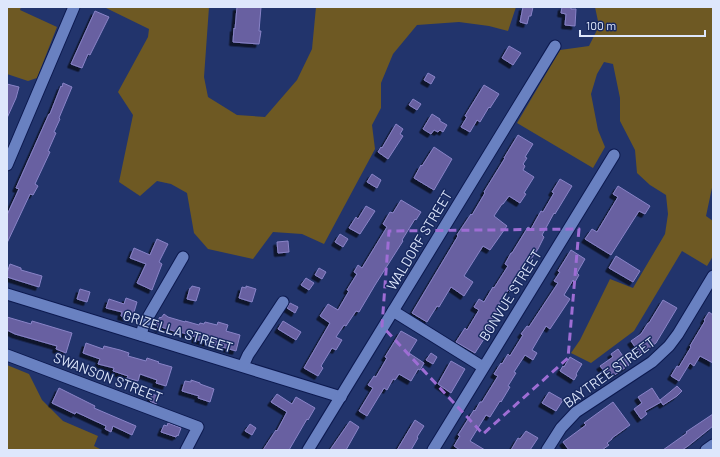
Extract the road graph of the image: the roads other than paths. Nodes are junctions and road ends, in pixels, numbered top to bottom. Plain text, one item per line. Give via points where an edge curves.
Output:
1 (74, 7) edge
2 (555, 46) dead end
3 (614, 155) dead end
4 (7, 165) edge
5 (183, 257) dead end
6 (713, 276) edge
7 (7, 294) edge
8 (283, 302) dead end
9 (393, 311) junction
10 (141, 335) junction
11 (7, 355) edge
12 (243, 366) junction
13 (483, 367) junction
14 (341, 397) junction
15 (713, 445) edge
16 (186, 450) edge
17 (308, 450) edge
18 (433, 450) edge
19 (546, 450) edge
20 (706, 450) edge

1 - 4 street
2 - 9 street, WALDORF STREET
3 - 13 street, BONVUE STREET
5 - 10 street via 144,324
6 - 19 street, BAYTREE STREET via 669,346 652,362 576,412
7 - 10 street, GRIZELLA STREET
8 - 12 street
9 - 13 street
9 - 14 street, WALDORF STREET
10 - 12 street, GRIZELLA STREET
11 - 16 street, SWANSON STREET via 198,427
12 - 14 street, GRIZELLA STREET
13 - 18 street, BONVUE STREET
14 - 17 street, WALDORF STREET
15 - 20 street

